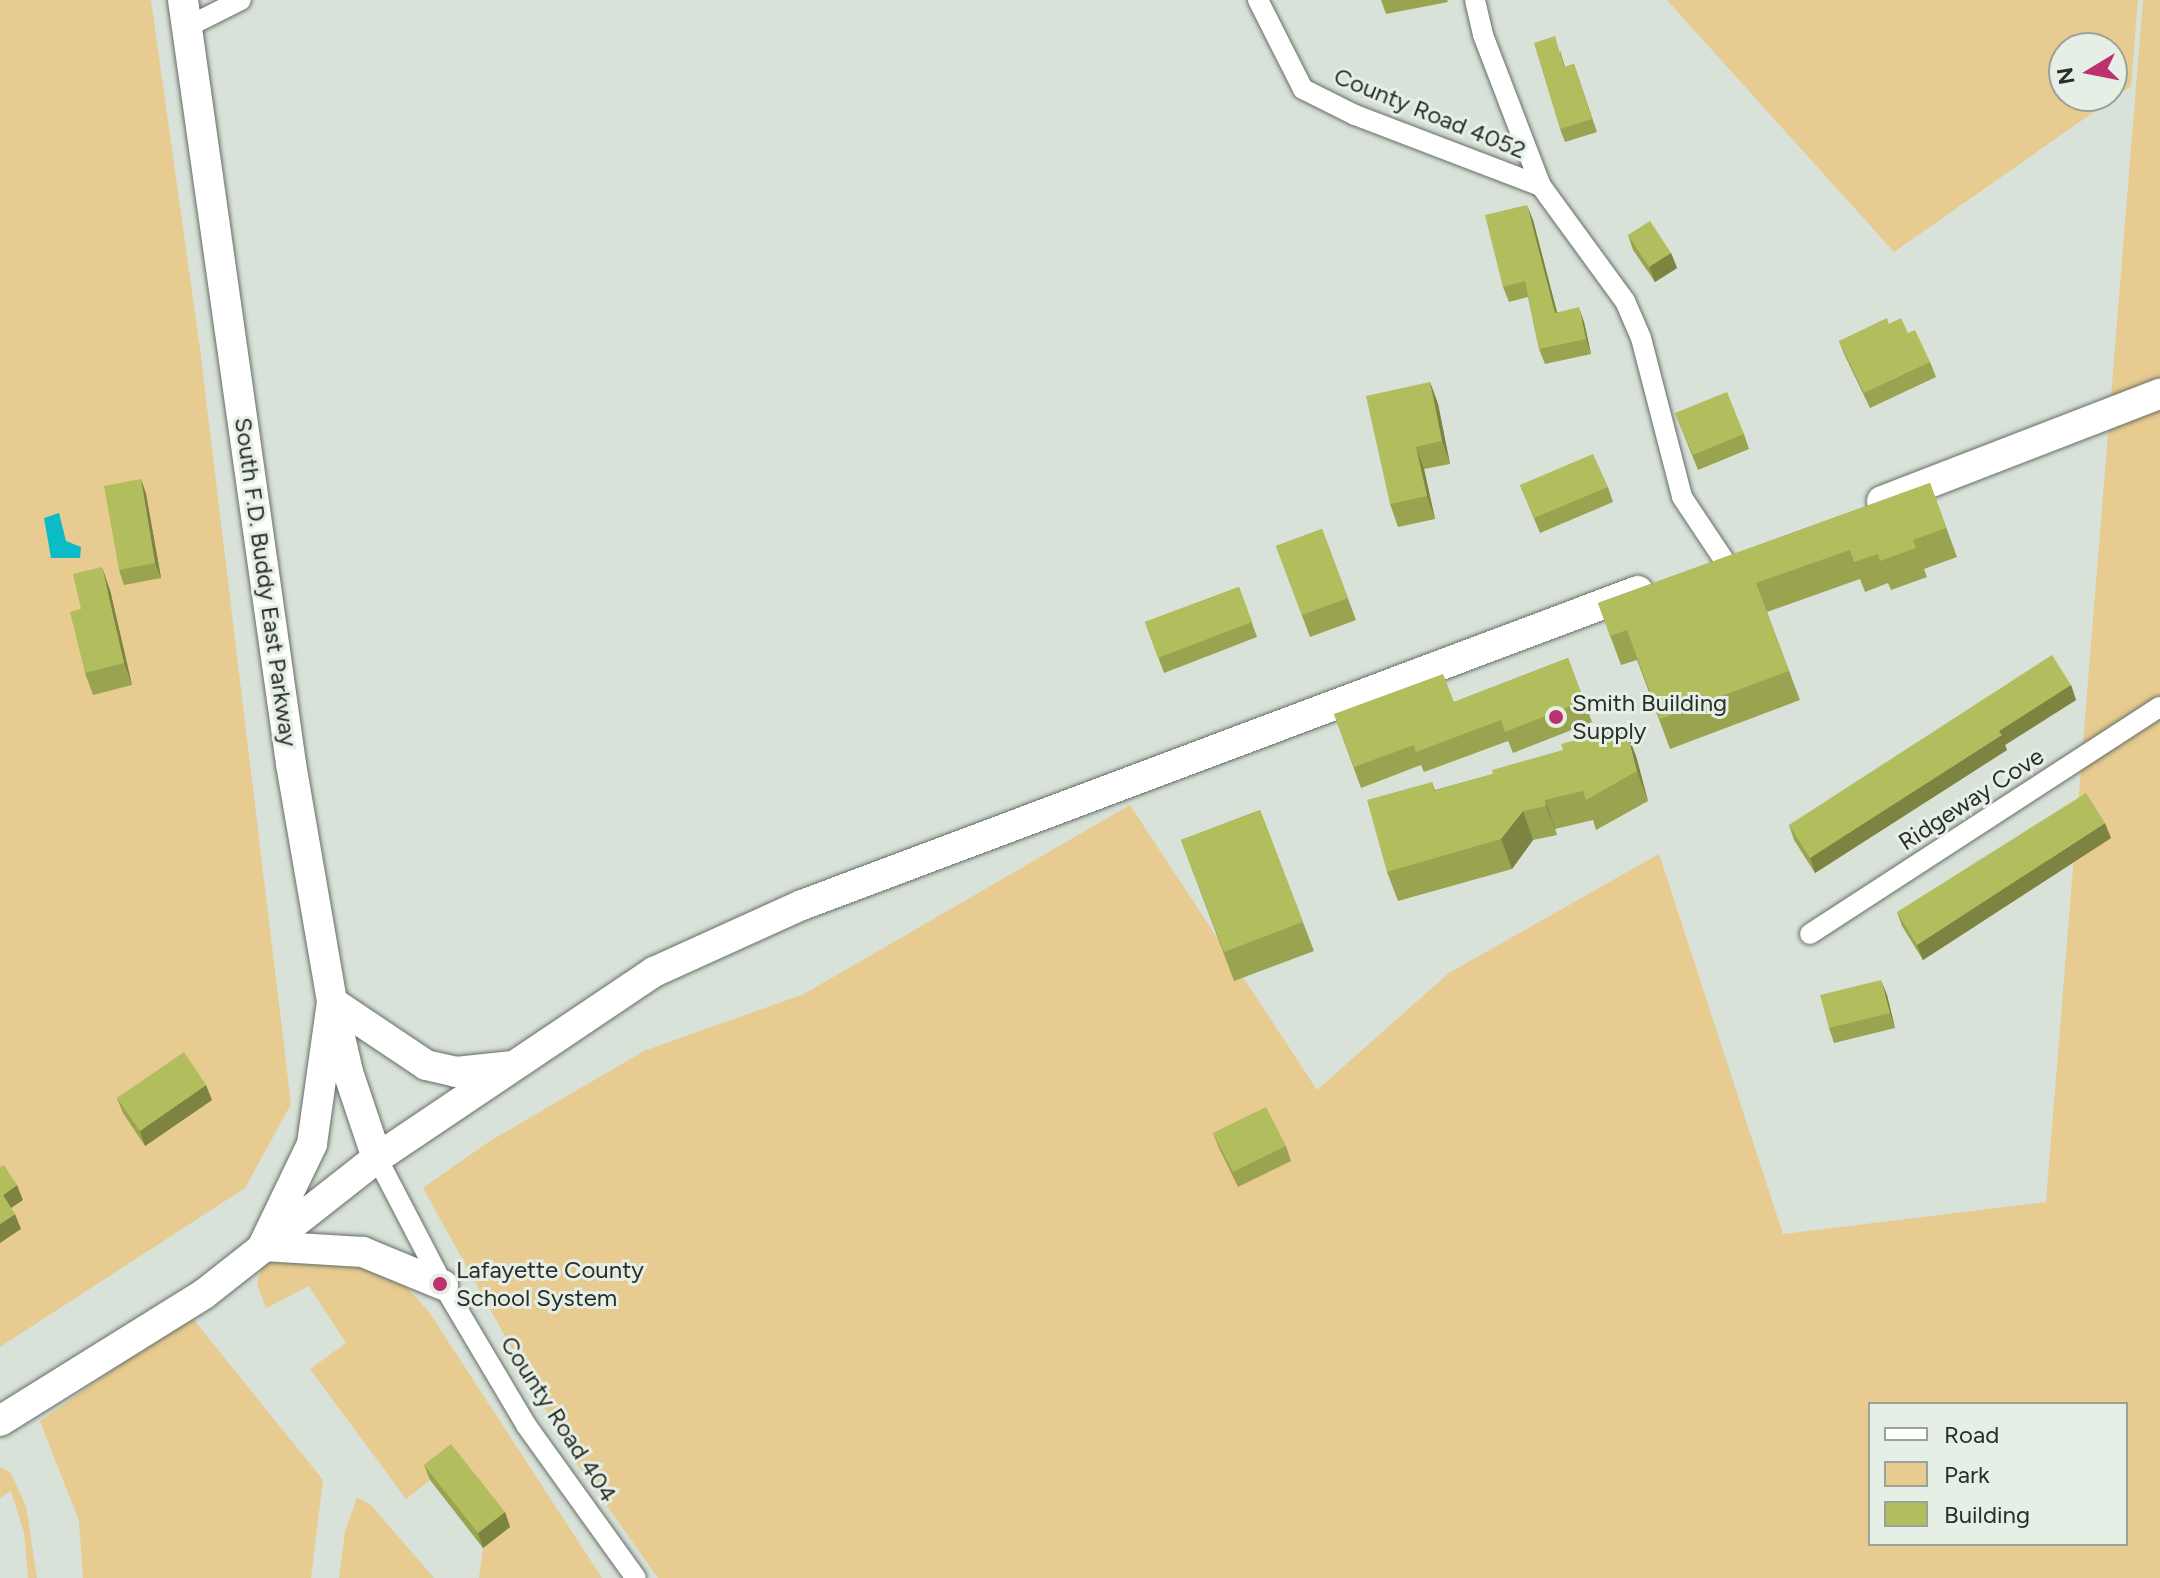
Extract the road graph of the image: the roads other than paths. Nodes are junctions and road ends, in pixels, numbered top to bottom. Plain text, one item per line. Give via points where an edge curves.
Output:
1 (241, 0) edge
2 (1258, 0) edge
3 (1475, 0) edge
4 (185, 13) edge
5 (1541, 186) junction
6 (2160, 394) edge
7 (1852, 512) edge
8 (1709, 565) joint
9 (2160, 707) edge
10 (1810, 934) dead end
11 (332, 1002) junction
12 (516, 1065) junction
13 (377, 1158) junction
14 (263, 1246) junction
15 (443, 1285) junction
16 (0, 1421) edge
17 (636, 1578) edge

1 - 4 street
2 - 5 street, County Road 4052 via 1303,89 1355,115
3 - 5 street, County Road 4052 via 1483,35
4 - 11 main road, South F.D. Buddy East Parkway via 291,764
5 - 8 street, County Road 4052 via 1625,301 1641,338 1682,497
6 - 7 main road
8 - 12 main road via 802,905 654,972
9 - 10 street, Ridgeway Cove
11 - 12 main road via 426,1065 456,1072
11 - 13 main road, South F.D. Buddy East Parkway via 348,1072
11 - 14 main road via 312,1144
12 - 13 main road
13 - 14 main road
13 - 15 street, County Road 404
14 - 15 main road via 363,1252
14 - 16 main road via 204,1294
15 - 17 street, County Road 404 via 526,1425

